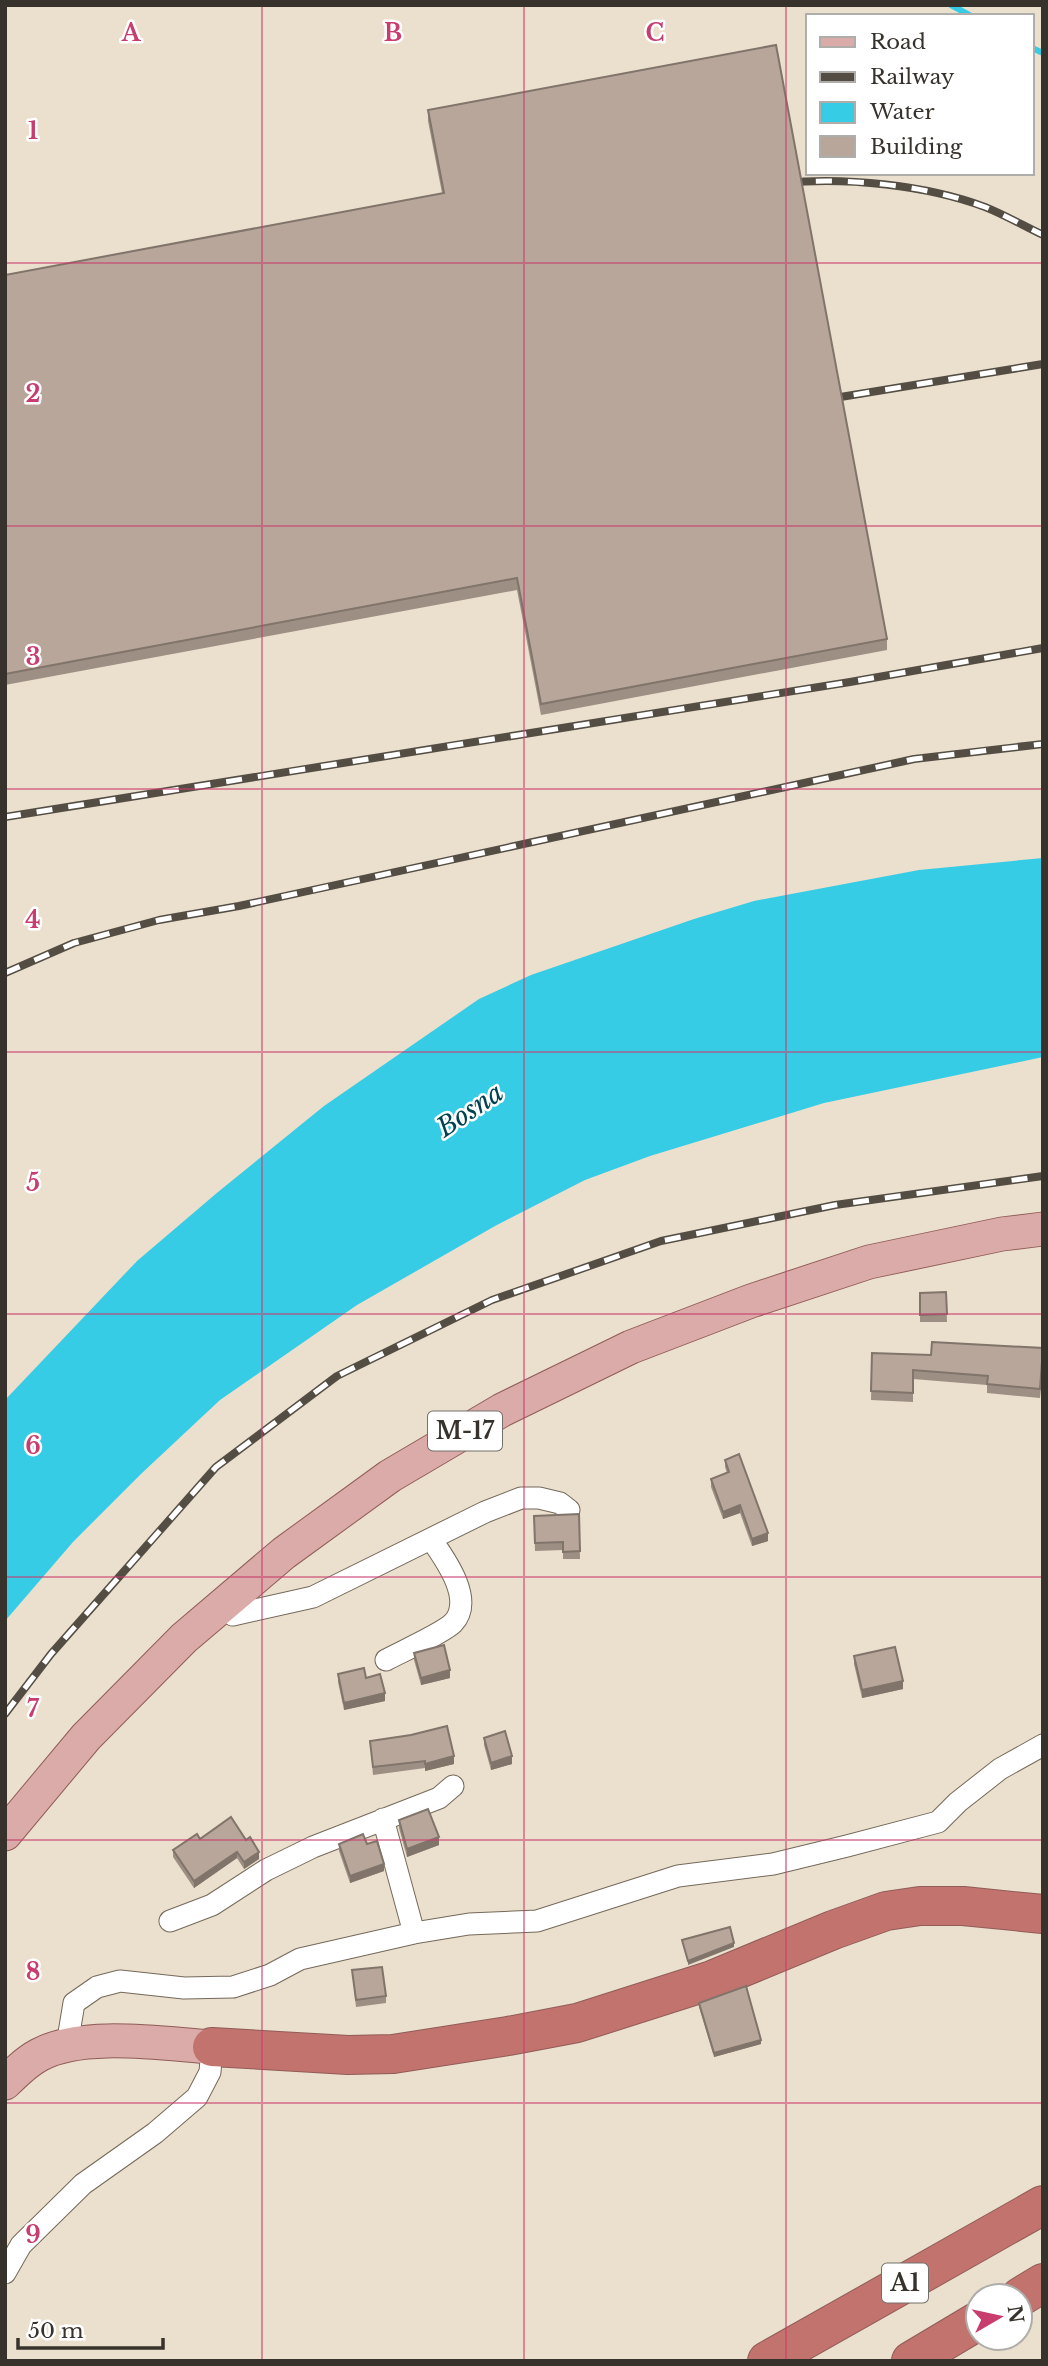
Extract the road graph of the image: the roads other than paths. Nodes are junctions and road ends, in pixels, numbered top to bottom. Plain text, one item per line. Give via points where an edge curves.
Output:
1 (1043, 1229) edge
2 (569, 1510) dead end
3 (431, 1539) junction
4 (224, 1604) junction
5 (386, 1660) dead end
6 (1043, 1745) edge
7 (453, 1786) dead end
8 (383, 1819) junction
9 (5, 1834) edge
10 (1043, 1914) edge
11 (170, 1921) dead end
12 (414, 1933) junction
13 (67, 2045) junction
14 (212, 2047) junction
15 (5, 2083) edge
16 (1043, 2205) edge
17 (5, 2273) edge
18 (964, 2329) edge
19 (767, 2361) edge
20 (911, 2361) edge

1 - 4 main road, M-17 via 869,1262 631,1347 502,1410 390,1476 284,1553
2 - 3 street via 560,1503 521,1498
3 - 4 street via 313,1597 233,1615
3 - 5 street via 458,1583 460,1612 453,1623
4 - 9 main road, M-17 via 86,1737
6 - 12 street via 1000,1769 938,1822 773,1864 678,1876 537,1921 469,1924
7 - 8 street via 439,1798
8 - 11 street via 313,1847 212,1905
8 - 12 street
10 - 14 highway via 952,1906 886,1911 712,1980 577,2023 508,2036 393,2054
12 - 13 street via 300,1959 233,1987 184,1989 120,1981 97,1987 74,2003
13 - 14 main road via 123,2041
13 - 15 main road via 40,2055
14 - 17 street via 210,2073 197,2097 83,2184 21,2245
16 - 19 highway, A1
18 - 20 highway

